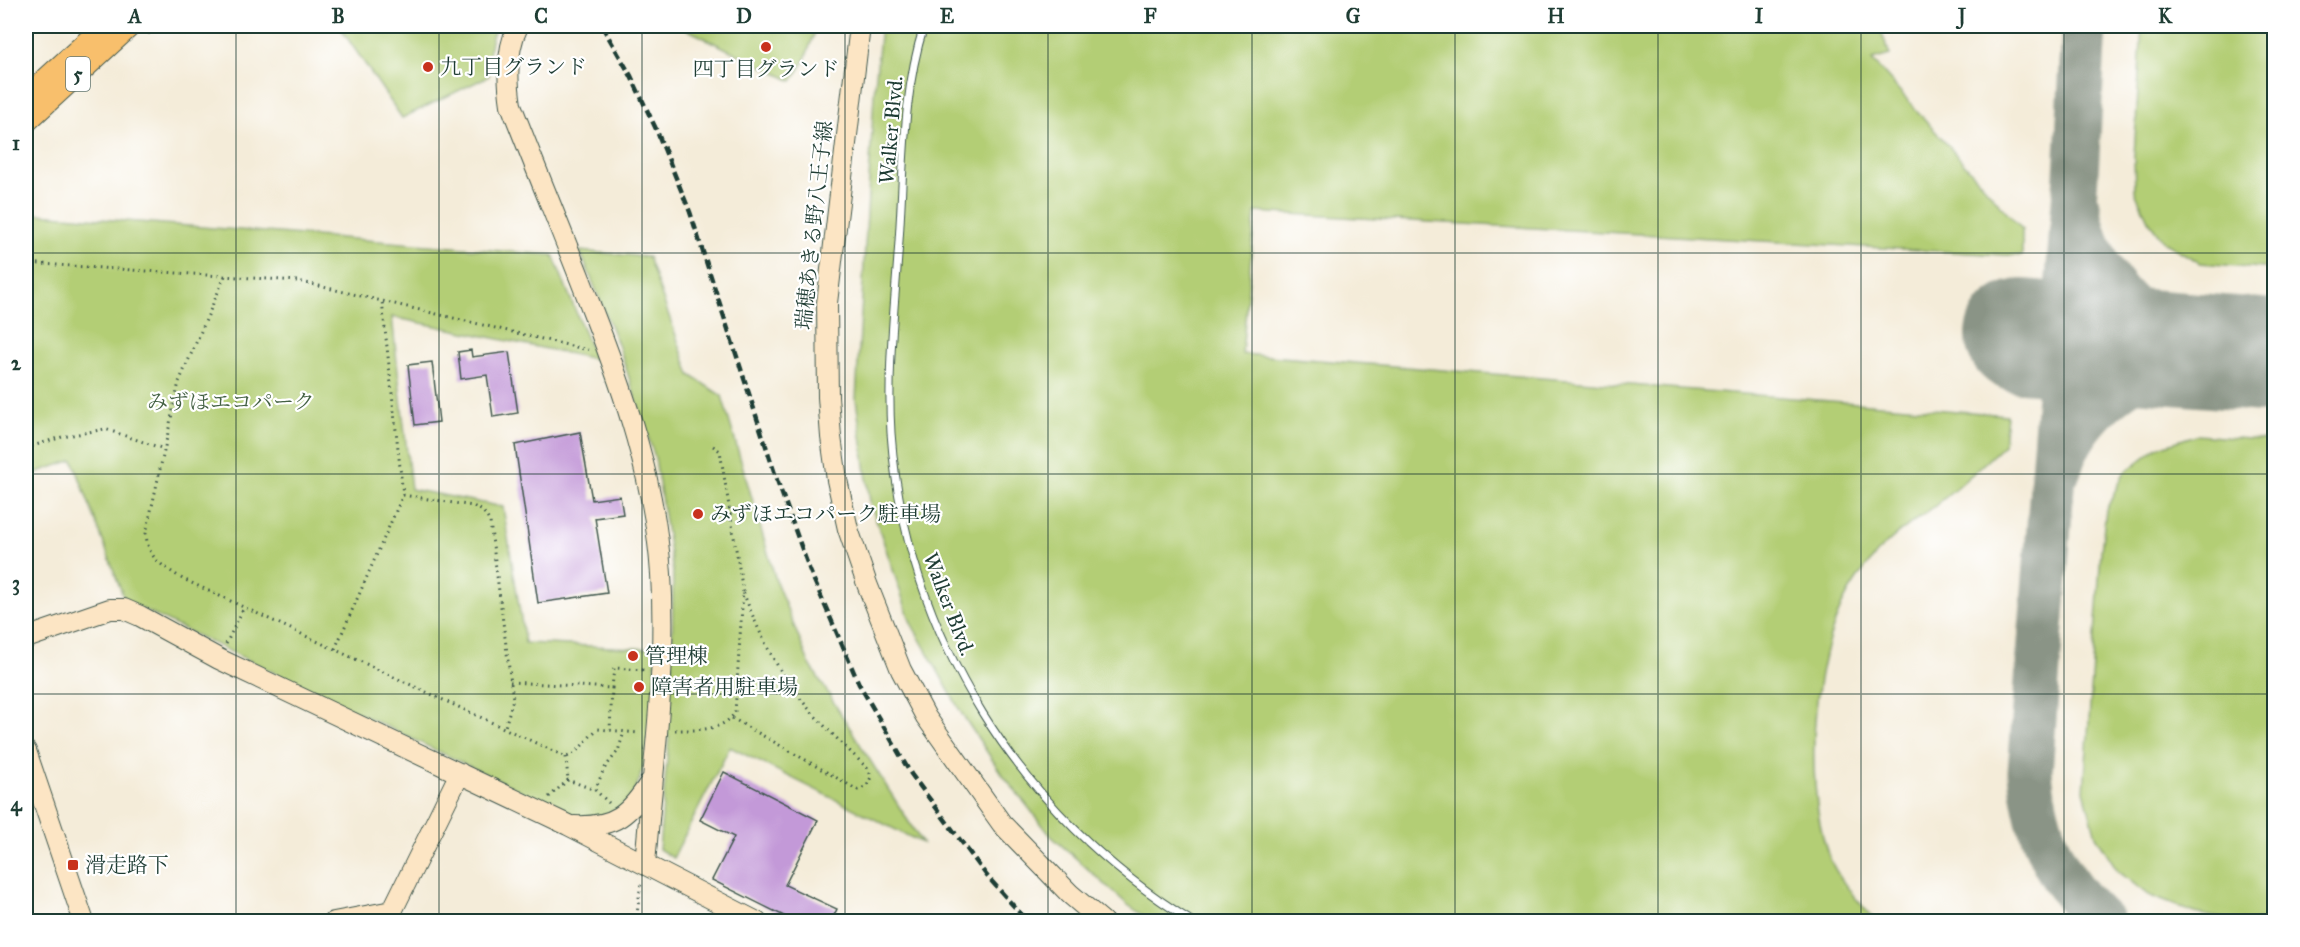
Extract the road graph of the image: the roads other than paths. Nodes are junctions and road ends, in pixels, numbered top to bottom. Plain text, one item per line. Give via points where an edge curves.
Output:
1 (104, 26) edge
2 (130, 26) edge
3 (518, 26) edge
4 (860, 26) edge
5 (924, 26) edge
6 (26, 97) edge
7 (26, 122) edge
8 (26, 638) edge
9 (26, 751) edge
10 (460, 773) junction
11 (652, 780) junction
12 (568, 825) junction
13 (645, 864) junction
14 (393, 916) edge
15 (84, 921) edge
16 (334, 921) edge
17 (757, 921) edge
18 (1103, 921) edge
19 (1192, 921) edge

1 - 6 main road, 5
2 - 7 main road, 5
3 - 11 street via 510,56 511,105 620,383 652,499 661,573 663,653
4 - 18 street, 瑞穂あきる野八王子線 via 826,303 831,437 848,529 901,670 926,717 1002,824 1070,894
5 - 19 lane, Walker Blvd. via 910,81 890,354 891,433 899,499 912,554 933,617 958,671 990,727 1034,787 1122,873
8 - 10 street via 110,609 123,609
9 - 15 street
10 - 12 street
10 - 14 street
11 - 12 street via 633,808 611,823 592,827
11 - 13 street
12 - 13 street
13 - 17 street
14 - 16 street

